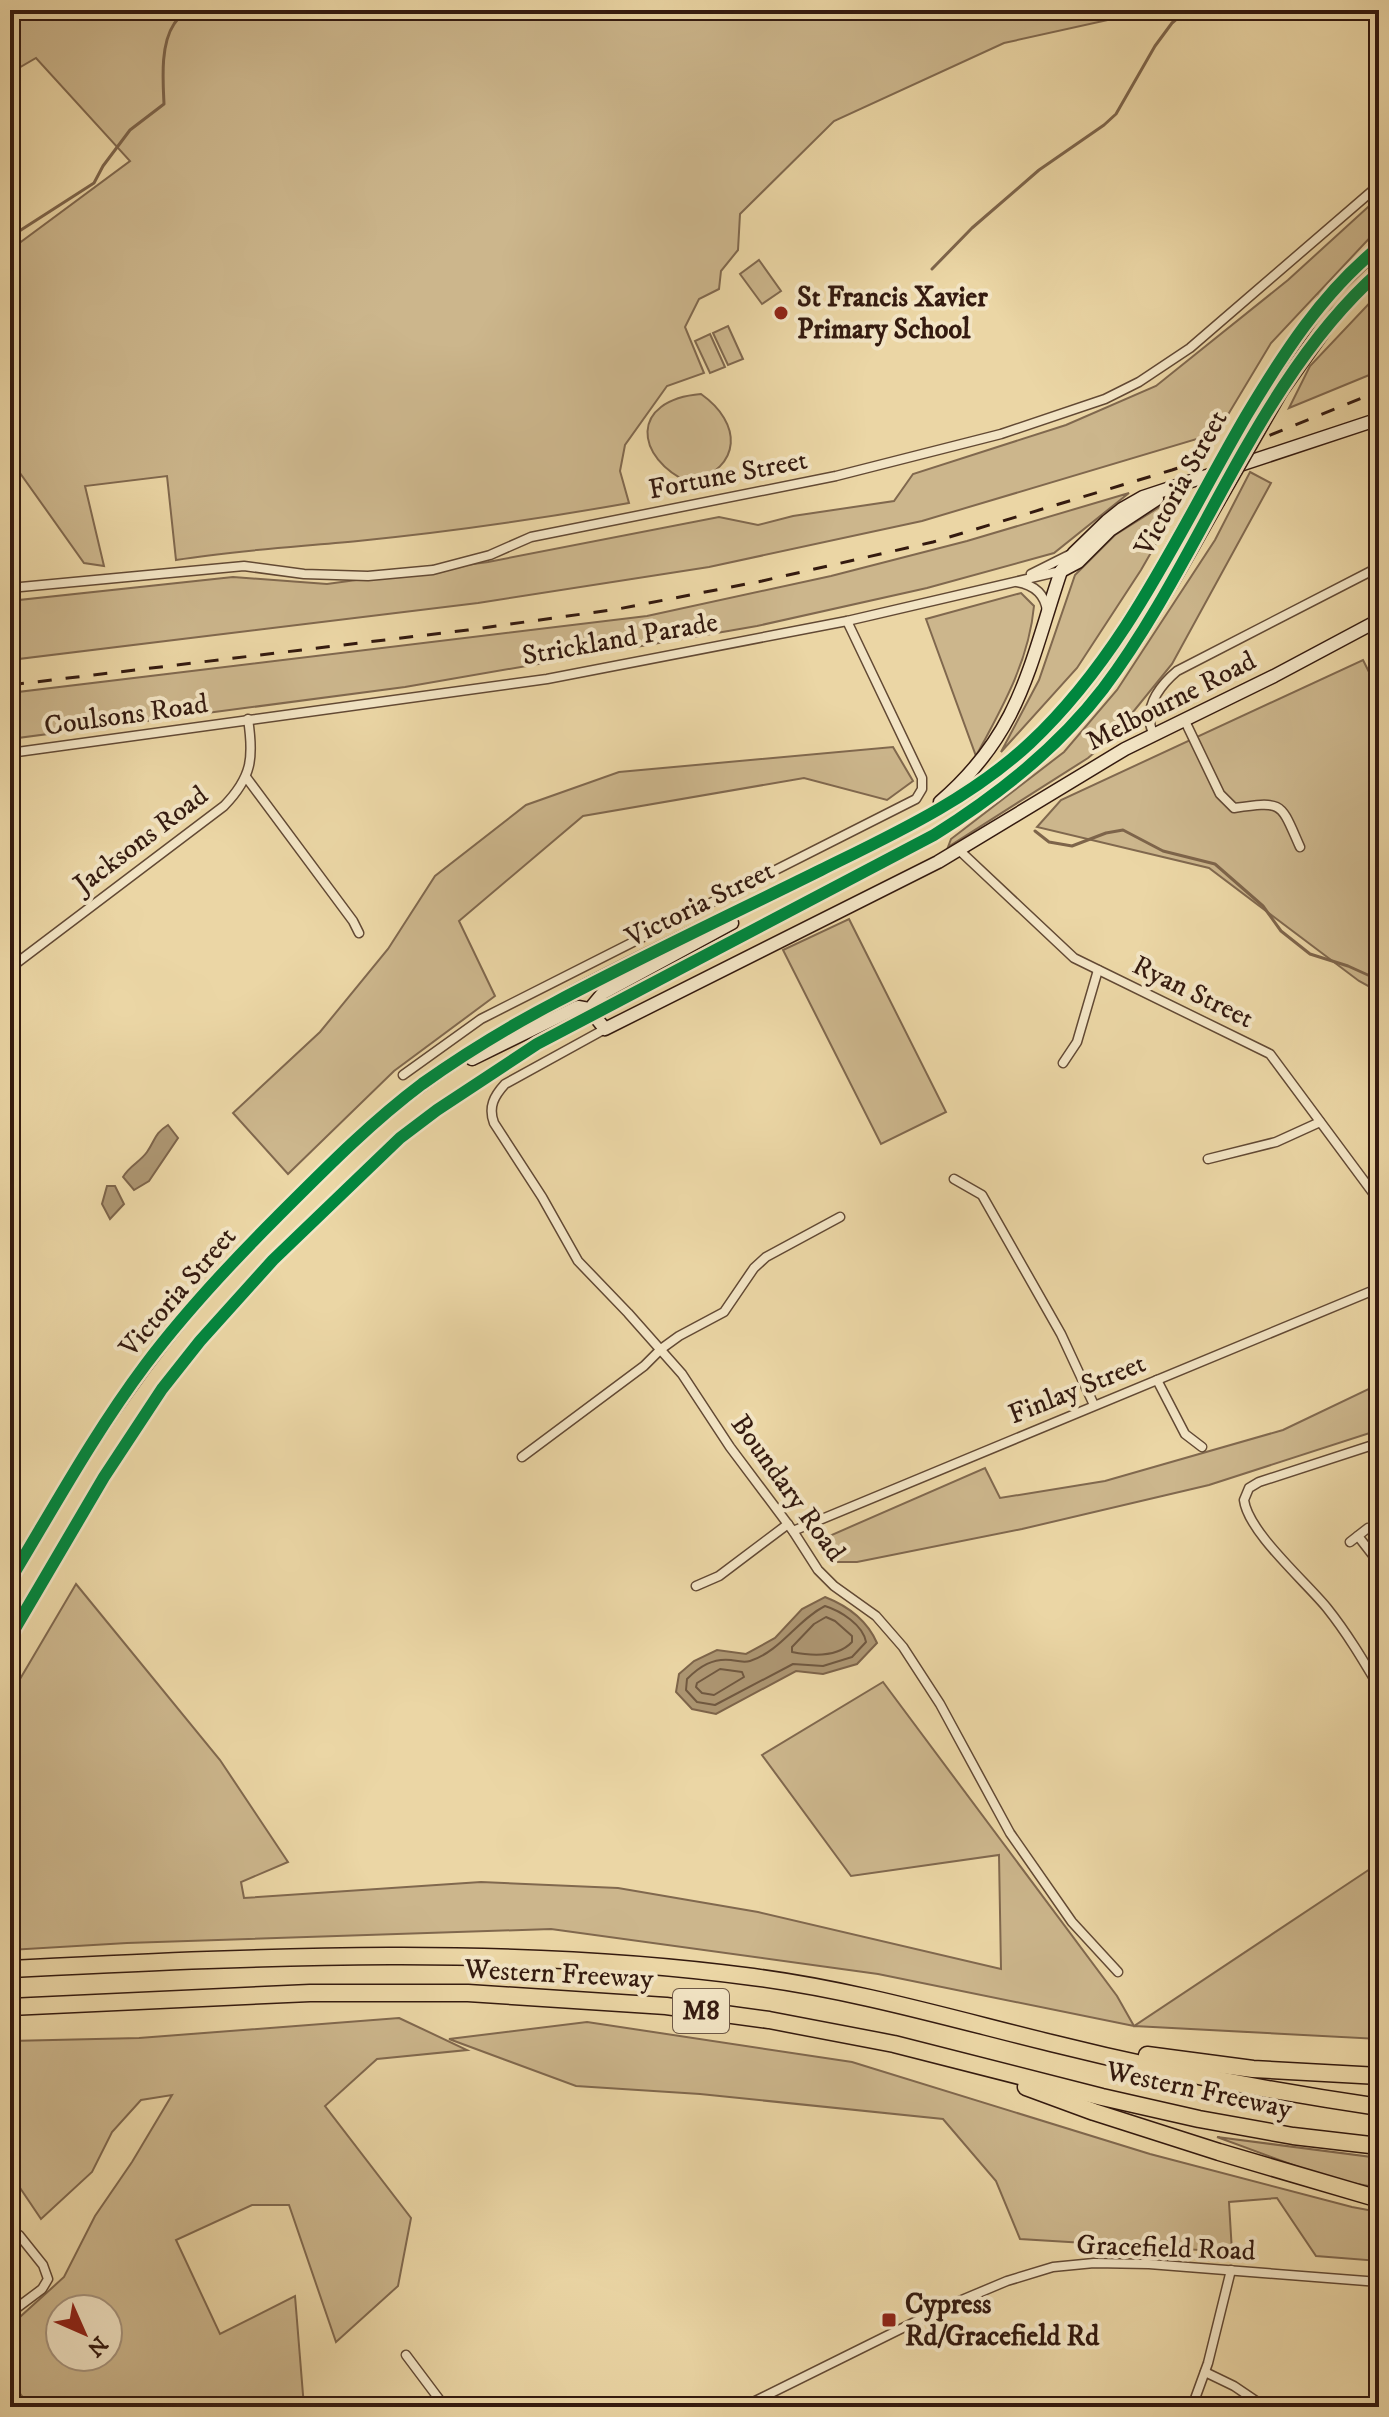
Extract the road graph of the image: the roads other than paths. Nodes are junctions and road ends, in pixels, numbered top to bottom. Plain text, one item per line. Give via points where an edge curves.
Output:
1 (1379, 185) edge
2 (1379, 247) edge
3 (1379, 272) edge
4 (1379, 419) edge
5 (1193, 481) junction
6 (1080, 546) junction
7 (1379, 567) edge
8 (1061, 571) junction
9 (1009, 583) junction
10 (997, 585) junction
11 (10, 588) edge
12 (1046, 620) junction
13 (1379, 620) edge
14 (847, 621) junction
15 (248, 719) junction
16 (1184, 719) junction
17 (1153, 734) junction
18 (10, 753) edge
19 (246, 777) junction
20 (908, 825) junction
21 (1300, 847) dead end
22 (863, 849) junction
23 (959, 850) junction
24 (359, 933) dead end
25 (10, 968) edge
26 (1098, 970) junction
27 (594, 1015) junction
28 (605, 1029) junction
29 (1063, 1063) dead end
30 (403, 1075) dead end
31 (426, 1082) junction
32 (494, 1099) joint
33 (1320, 1122) junction
34 (1208, 1159) dead end
35 (954, 1179) dead end
36 (1379, 1201) edge
37 (840, 1217) dead end
38 (1379, 1288) edge
39 (661, 1349) junction
40 (1157, 1380) junction
41 (1094, 1405) junction
42 (1379, 1443) edge
43 (1202, 1447) dead end
44 (522, 1457) dead end
45 (790, 1528) junction
46 (1368, 1528) dead end
47 (1358, 1536) junction
48 (1350, 1542) dead end
49 (1379, 1563) edge
50 (10, 1580) edge
51 (696, 1586) dead end
52 (10, 1637) edge
53 (1379, 1687) edge
54 (10, 1969) edge
55 (1118, 1972) dead end
56 (10, 2007) edge
57 (1050, 2043) junction
58 (935, 2053) junction
59 (1379, 2076) edge
60 (1379, 2107) edge
61 (1379, 2146) edge
62 (1379, 2199) edge
63 (19, 2235) dead end
64 (1231, 2270) junction
65 (1379, 2282) edge
66 (10, 2313) edge
67 (406, 2355) dead end
68 (1205, 2372) junction
69 (445, 2407) edge
70 (743, 2407) edge
71 (1192, 2407) edge
72 (1265, 2407) edge

1 - 11 street, Fortune Street via 1165,366 1105,399 1001,434 809,482 531,537 433,570 368,576 244,566
2 - 20 main road, Victoria Street, bridge via 1324,300 1255,401 1130,621 1092,675 987,779
3 - 27 main road, Victoria Street, bridge via 1337,313 1281,392 1153,615 1102,691 1068,730 1017,777 934,835
4 - 5 main road, Strickland Parade
5 - 6 main road, Strickland Parade via 1129,504
5 - 8 main road, Strickland Parade via 1136,511
6 - 8 main road, Strickland Parade
6 - 10 street, Strickland Parade via 1045,569
7 - 17 street via 1177,671 1152,702 1148,719
8 - 9 street, Strickland Parade
8 - 12 main road
9 - 10 street, Strickland Parade
9 - 12 street via 1024,583 1039,592
10 - 14 street, Strickland Parade
12 - 20 main road via 1020,697 992,748 956,788
13 - 16 main road, Melbourne Road
14 - 15 street, Strickland Parade via 547,679
14 - 30 street via 919,771 919,795 481,1019
15 - 18 street, Coulsons Road
15 - 19 street via 252,749
16 - 17 main road, Melbourne Road
16 - 21 street via 1220,794 1234,808 1277,806
17 - 23 main road, Melbourne Road
19 - 24 street
19 - 25 street, Jacksons Road via 203,825
20 - 22 main road, Victoria Street
22 - 27 main road via 608,990 595,1000
22 - 31 main road, Victoria Street via 551,1005
23 - 26 street, Ryan Street via 1074,958
23 - 28 main road, Melbourne Road
26 - 29 street via 1077,1042
26 - 33 street, Ryan Street via 1270,1054
27 - 28 main road
27 - 31 main road via 585,1008 573,1009
27 - 52 main road, Victoria Street via 502,1065 400,1138 240,1295 130,1435
28 - 32 street, Melbourne Road via 515,1077
31 - 50 main road, Victoria Street via 311,1183 173,1330 105,1424
32 - 39 street, Boundary Road via 494,1123 569,1248
33 - 34 street via 1276,1142
33 - 36 street, Ryan Street
35 - 41 street via 982,1195 1061,1334
37 - 39 street via 766,1257 724,1312
38 - 40 street, Finlay Street
39 - 44 street
39 - 45 street, Boundary Road
40 - 41 street, Finlay Street
40 - 43 street via 1185,1434
41 - 45 street, Finlay Street
42 - 53 street via 1259,1482 1244,1498 1249,1516 1338,1622
45 - 51 street, Finlay Street
45 - 55 street, Boundary Road via 822,1575 876,1616 903,1647 1010,1833 1072,1922
46 - 47 street
47 - 48 street
47 - 49 street
54 - 57 highway, Western Freeway / M8 via 356,1955 581,1960 756,1977 975,2022
56 - 58 highway, Western Freeway / M8 via 310,1993 468,1993 666,2006
57 - 59 highway via 1253,2069
57 - 60 highway, Western Freeway / M8 via 1213,2080
58 - 61 highway, Western Freeway / M8 via 1199,2119
58 - 62 highway via 1094,2112
63 - 66 street via 48,2279
64 - 65 street, Gracefield Road
64 - 68 street
64 - 70 street, Gracefield Road via 1094,2263 1026,2274 945,2307
67 - 69 street
68 - 71 street
68 - 72 street

